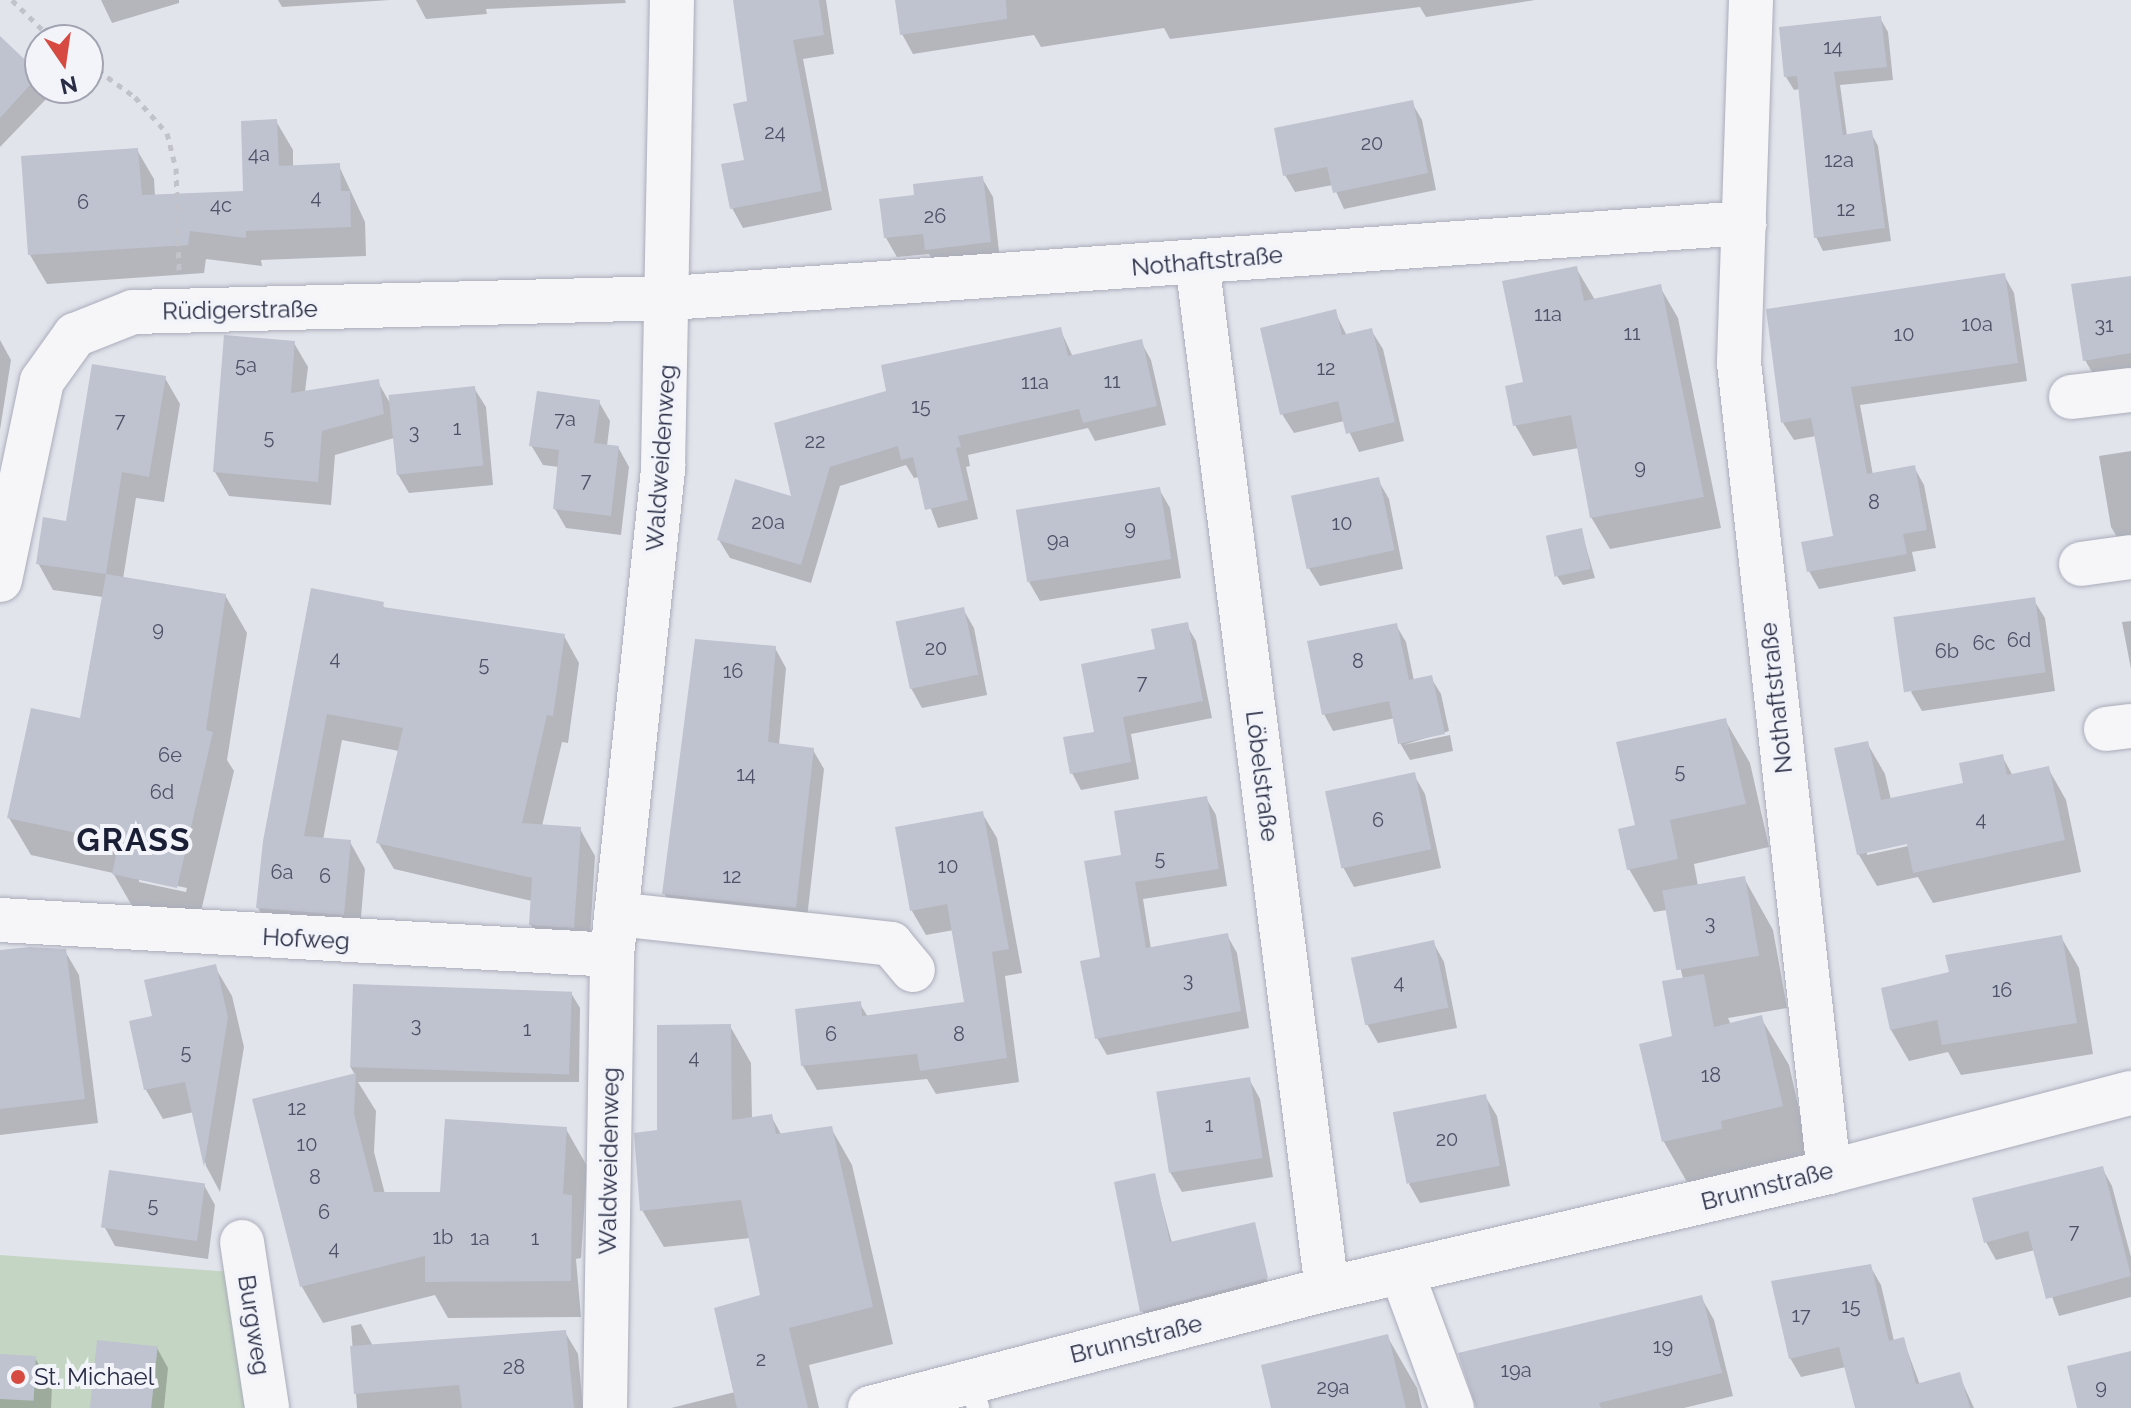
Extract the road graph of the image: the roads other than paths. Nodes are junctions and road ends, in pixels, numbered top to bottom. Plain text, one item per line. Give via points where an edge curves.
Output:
1 (672, 0) edge
2 (1751, 0) edge
3 (1744, 223) junction
4 (1197, 262) junction
5 (670, 298) junction
6 (2131, 390) edge
7 (2071, 397) dead end
8 (2131, 557) edge
9 (2081, 564) dead end
10 (0, 580) edge
11 (0, 920) edge
12 (614, 935) junction
13 (913, 970) dead end
14 (2131, 1093) edge
15 (1829, 1172) junction
16 (242, 1242) dead end
17 (1402, 1273) junction
18 (1327, 1289) junction
19 (974, 1394) edge
20 (267, 1408) edge
21 (605, 1408) edge
22 (870, 1408) edge
23 (1452, 1408) edge

1 - 5 street, Waldweidenweg
2 - 3 street, Nothaftstraße
3 - 4 street, Nothaftstraße
3 - 15 street, Nothaftstraße via 1739,363
4 - 5 street, Nothaftstraße
4 - 18 street, Löbelstraße
5 - 10 street, Rüdigerstraße via 133,312 75,335 42,381
5 - 12 street, Waldweidenweg via 663,467
6 - 7 street
8 - 9 street
11 - 12 street, Hofweg
12 - 13 street via 891,944
12 - 21 street, Waldweidenweg
14 - 15 street, Brunnstraße
15 - 17 street, Brunnstraße
16 - 20 street, Burgweg
17 - 18 street, Brunnstraße
17 - 23 street
18 - 19 street, Brunnstraße
19 - 22 street, Brunnstraße

